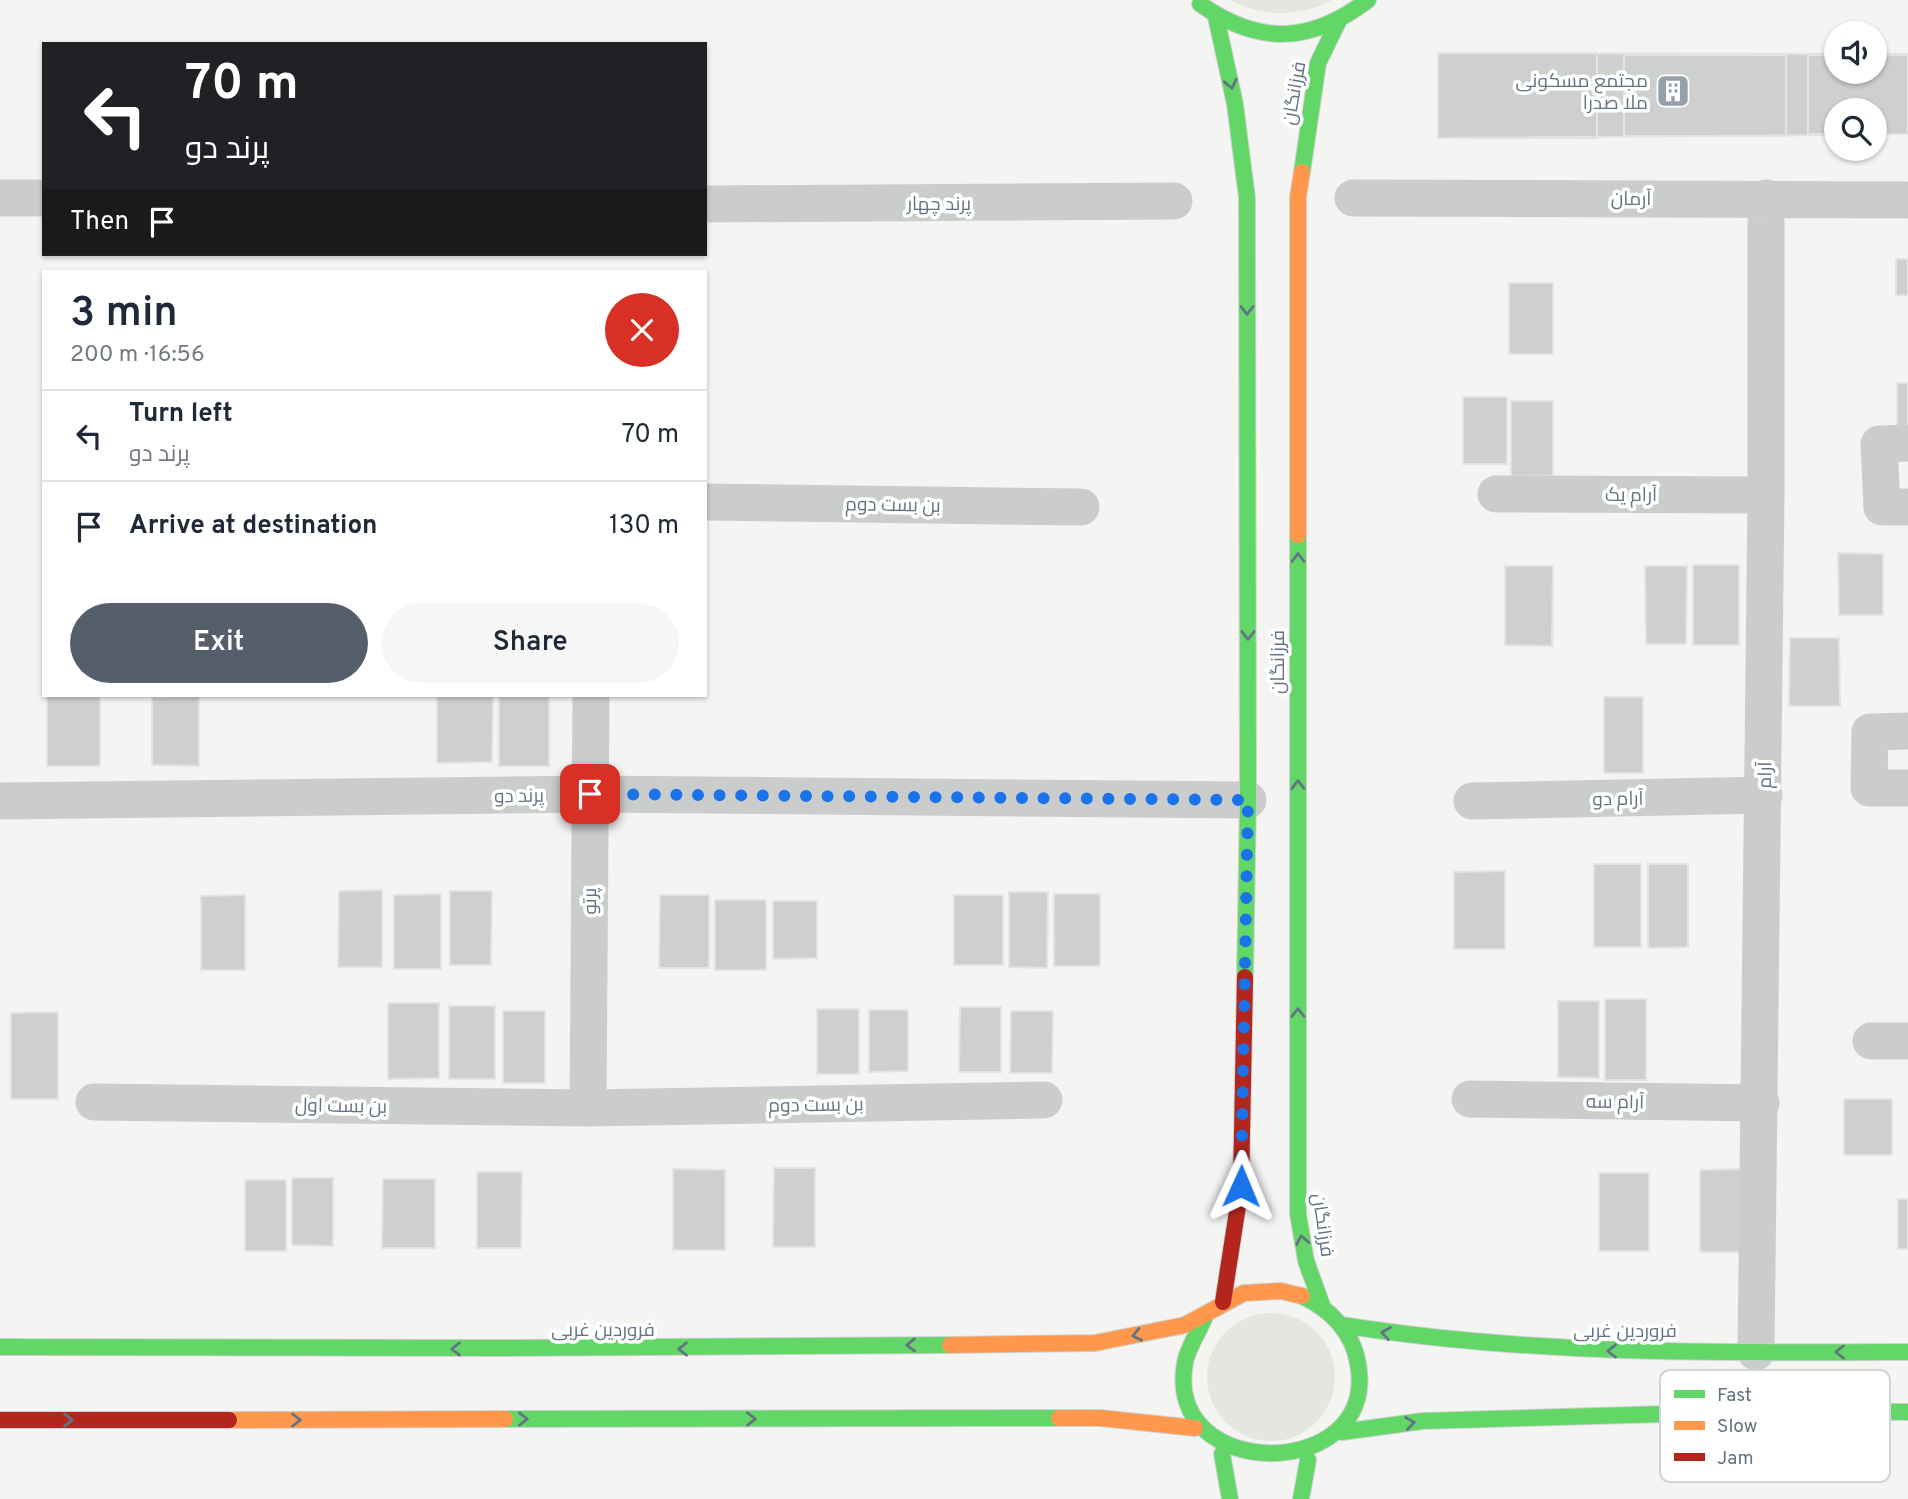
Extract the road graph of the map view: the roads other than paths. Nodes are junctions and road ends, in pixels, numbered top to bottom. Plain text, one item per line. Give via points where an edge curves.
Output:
1 (1196, 0) edge
2 (1368, 0) edge
3 (1216, 17) junction
4 (1338, 22) junction
5 (0, 198) edge
6 (42, 198) edge
7 (1353, 198) dead end
8 (1766, 198) junction
9 (1908, 200) edge
10 (1174, 201) dead end
11 (707, 204) edge
12 (1908, 443) edge
13 (1496, 494) dead end
14 (1766, 495) junction
15 (707, 502) edge
16 (1081, 507) dead end
17 (1908, 507) edge
18 (591, 697) edge
19 (1908, 731) edge
20 (1908, 788) edge
21 (590, 794) junction
22 (1764, 795) junction
23 (1248, 800) junction
24 (0, 801) edge
25 (1472, 801) dead end
26 (1871, 1041) dead end
27 (1908, 1041) edge
28 (1470, 1099) dead end
29 (1044, 1100) dead end
30 (94, 1102) dead end
31 (1760, 1103) junction
32 (588, 1108) junction
33 (1223, 1302) junction
34 (1322, 1305) junction
35 (1204, 1319) junction
36 (1342, 1325) junction
37 (0, 1346) edge
38 (1756, 1352) junction
39 (1908, 1352) edge
40 (1890, 1412) edge
41 (1908, 1412) edge
42 (1660, 1414) edge
43 (0, 1420) edge
44 (1195, 1428) junction
45 (1342, 1432) junction
46 (1222, 1454) junction
47 (1308, 1460) junction
48 (1230, 1499) edge
49 (1301, 1499) edge

1 - 3 main road
2 - 4 main road
3 - 4 main road via 1266,33 1298,34
3 -> 23 main road, فرزانگان via 1235,104 1247,198
34 -> 4 main road, فرزانگان via 1306,1261 1298,1214 1298,197 1318,63
5 - 6 street
7 - 8 street, آرمان
8 - 9 street, آرمان
8 - 14 street, آرام
10 - 11 street, پرند چهار
12 - 17 street via 1880,444 1882,507
13 - 14 street, آرام یک
14 - 22 street, آرام
15 - 16 street, بن بست دوم
18 - 21 street, پرتو
19 - 20 street via 1870,732 1870,788
21 - 23 street, پرند دو
21 - 24 street, پرند دو
21 - 32 street, پرتو
22 - 25 street, آرام دو
22 - 31 street, آرام
23 - 33 main road, فرزانگان via 1241,1186
26 - 27 street
28 - 31 street, آرام سه
29 - 32 street, بن بست دوم
30 - 32 street, بن بست اول
31 - 38 street, آرام
33 - 34 main road via 1247,1292 1273,1289
33 - 35 main road
34 - 36 main road
35 -> 37 main road, فروردین غربی via 1102,1342 639,1350
35 - 44 main road via 1188,1343 1180,1372 1183,1401
38 -> 36 main road, فروردین غربی via 1553,1350
36 - 45 main road via 1355,1350 1360,1378 1355,1406
39 -> 38 main road, فروردین غربی
40 -> 41 main road
45 -> 42 main road via 1423,1421
43 -> 44 main road via 1100,1418
44 - 46 main road
45 - 47 main road
46 - 47 main road via 1250,1466 1279,1468
46 - 48 main road
47 - 49 main road

